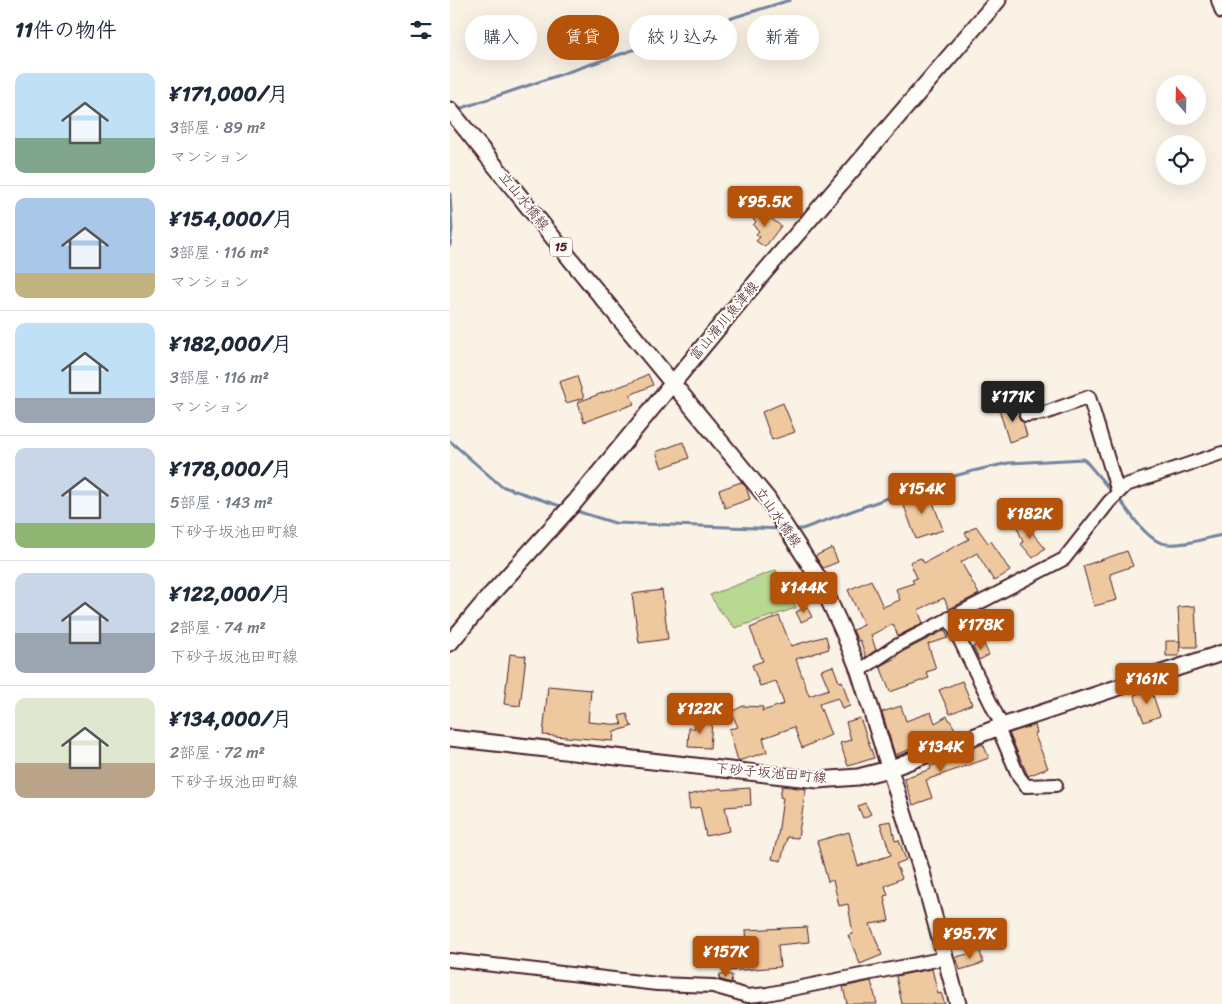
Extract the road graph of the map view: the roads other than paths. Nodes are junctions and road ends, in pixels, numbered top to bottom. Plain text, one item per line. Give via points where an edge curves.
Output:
1 (998, 0) edge
2 (1218, 0) edge
3 (1222, 12) edge
4 (450, 110) edge
5 (673, 382) junction
6 (1026, 415) dead end
7 (1222, 453) edge
8 (1118, 492) junction
9 (948, 618) junction
10 (450, 643) edge
11 (1222, 653) edge
12 (858, 671) junction
13 (1000, 727) junction
14 (450, 738) edge
15 (889, 769) junction
16 (1056, 785) dead end
17 (946, 958) junction
18 (450, 960) edge
19 (958, 1004) edge

1 - 5 main road, 富山滑川魚津線
2 - 3 street
4 - 5 main road, 立山水橋線 / 15
5 - 10 main road, 富山滑川魚津線 via 575,502
5 - 12 main road, 立山水橋線 / 15 via 767,498 796,541 819,579
6 - 8 street via 1088,397
7 - 8 street via 1126,485
8 - 9 street via 1064,559
9 - 12 street
9 - 13 street
11 - 13 main road, 下砂子坂池田町線
12 - 15 main road, 立山水橋線 / 15
13 - 15 main road, 下砂子坂池田町線
13 - 16 street via 1019,777 1026,786
14 - 15 main road, 下砂子坂池田町線 via 818,780 858,777
15 - 17 main road, 立山水橋線 / 15 via 922,869
17 - 18 street via 748,996 713,986 657,984
17 - 19 main road, 立山水橋線 / 15

